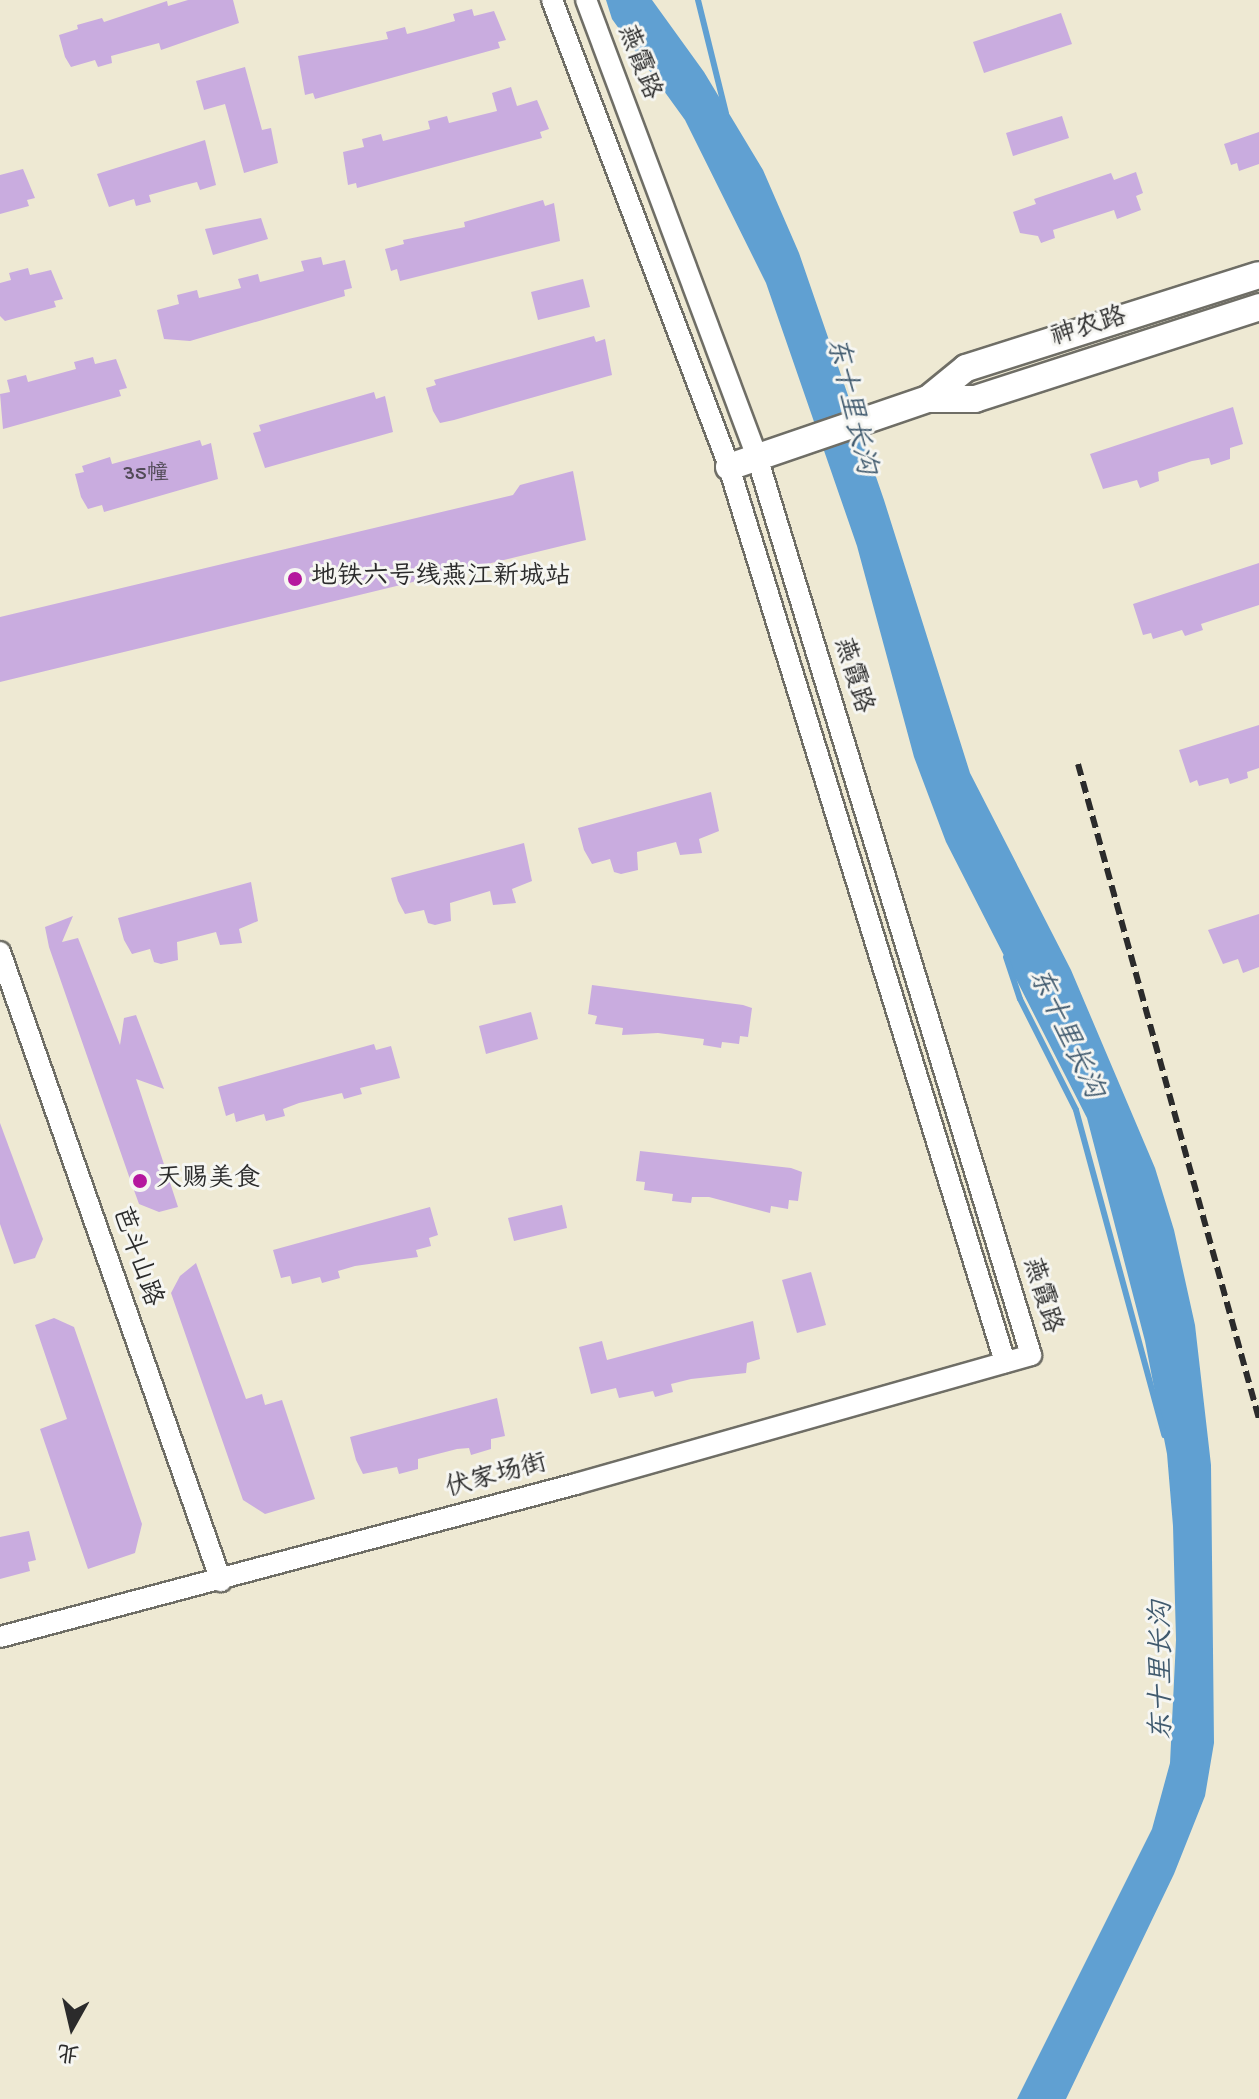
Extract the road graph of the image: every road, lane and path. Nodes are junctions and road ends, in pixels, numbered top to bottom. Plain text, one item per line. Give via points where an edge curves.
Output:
1 (552, 0) edge
2 (586, 0) edge
3 (1259, 275) edge
4 (1259, 307) edge
5 (928, 399) junction
6 (757, 457) junction
7 (729, 467) junction
8 (0, 952) edge
9 (1005, 1362) junction
10 (221, 1581) junction
11 (0, 1637) edge

1 - 7 street, 燕霞路
2 - 6 street, 燕霞路
3 - 5 street, 神农路 via 966,368
4 - 5 street, 神农路 via 975,399
5 - 6 street, 神农路
6 - 7 street, 神农路
6 - 9 street, 燕霞路 via 1031,1355
7 - 9 street, 燕霞路
8 - 10 street, 芭斗山路
9 - 10 street, 伏家场街
10 - 11 street, 伏家场街

